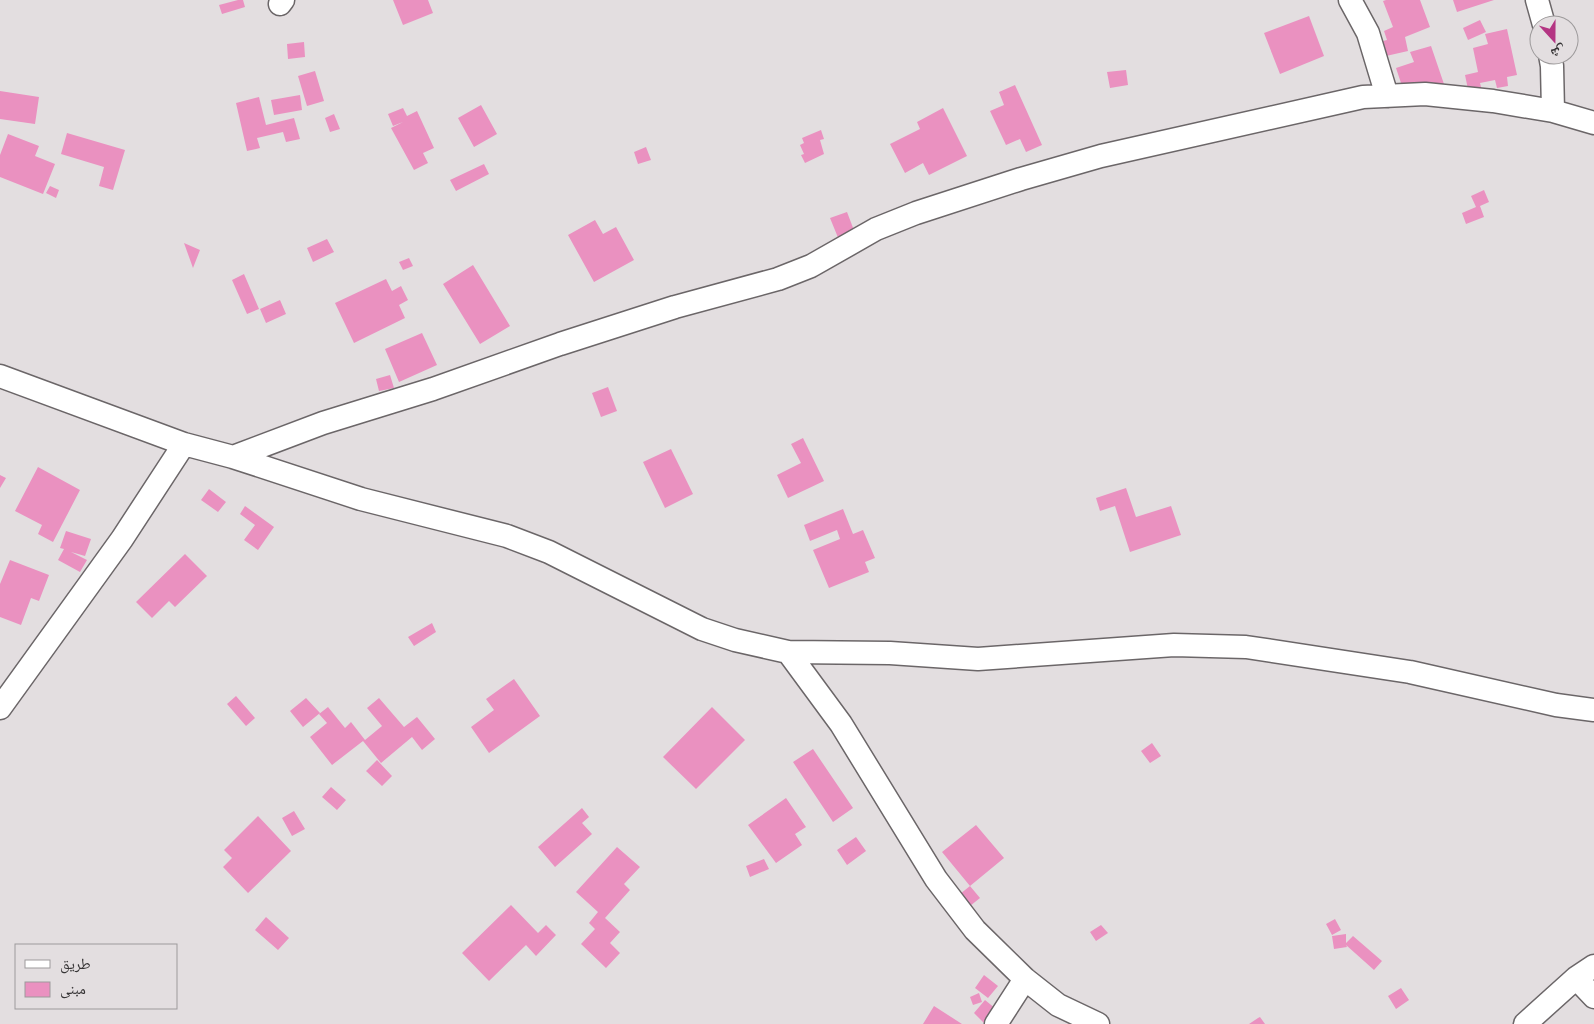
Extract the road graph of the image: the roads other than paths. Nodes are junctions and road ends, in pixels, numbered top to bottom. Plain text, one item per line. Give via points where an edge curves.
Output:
1 (1350, 0) edge
2 (1537, 0) edge
3 (1541, 15) edge
4 (1552, 65) edge
5 (1387, 96) junction
6 (1553, 111) junction
7 (1594, 123) edge
8 (0, 376) edge
9 (184, 444) junction
10 (233, 457) junction
11 (788, 652) junction
12 (0, 708) edge
13 (1594, 710) edge
14 (1594, 966) edge
15 (1576, 978) junction
16 (1025, 979) junction
17 (1594, 997) edge
18 (996, 1024) edge
19 (1098, 1024) edge
20 (1525, 1024) edge

1 - 5 street via 1368,33
2 - 3 street
4 - 6 street
5 - 6 street via 1425,94
5 - 10 street via 1363,97 1101,156 1021,179 876,229 811,266 778,279 675,307 560,344 433,389 323,423
6 - 7 street
8 - 9 street
9 - 10 street
9 - 12 street via 122,539
10 - 11 street via 361,499 507,536 549,552 702,629
11 - 13 street via 978,659 1174,645 1246,647 1410,672
11 - 16 street via 841,724 936,879 975,930
14 - 15 street
15 - 17 street
15 - 20 street
16 - 18 street
16 - 19 street via 1058,1004

